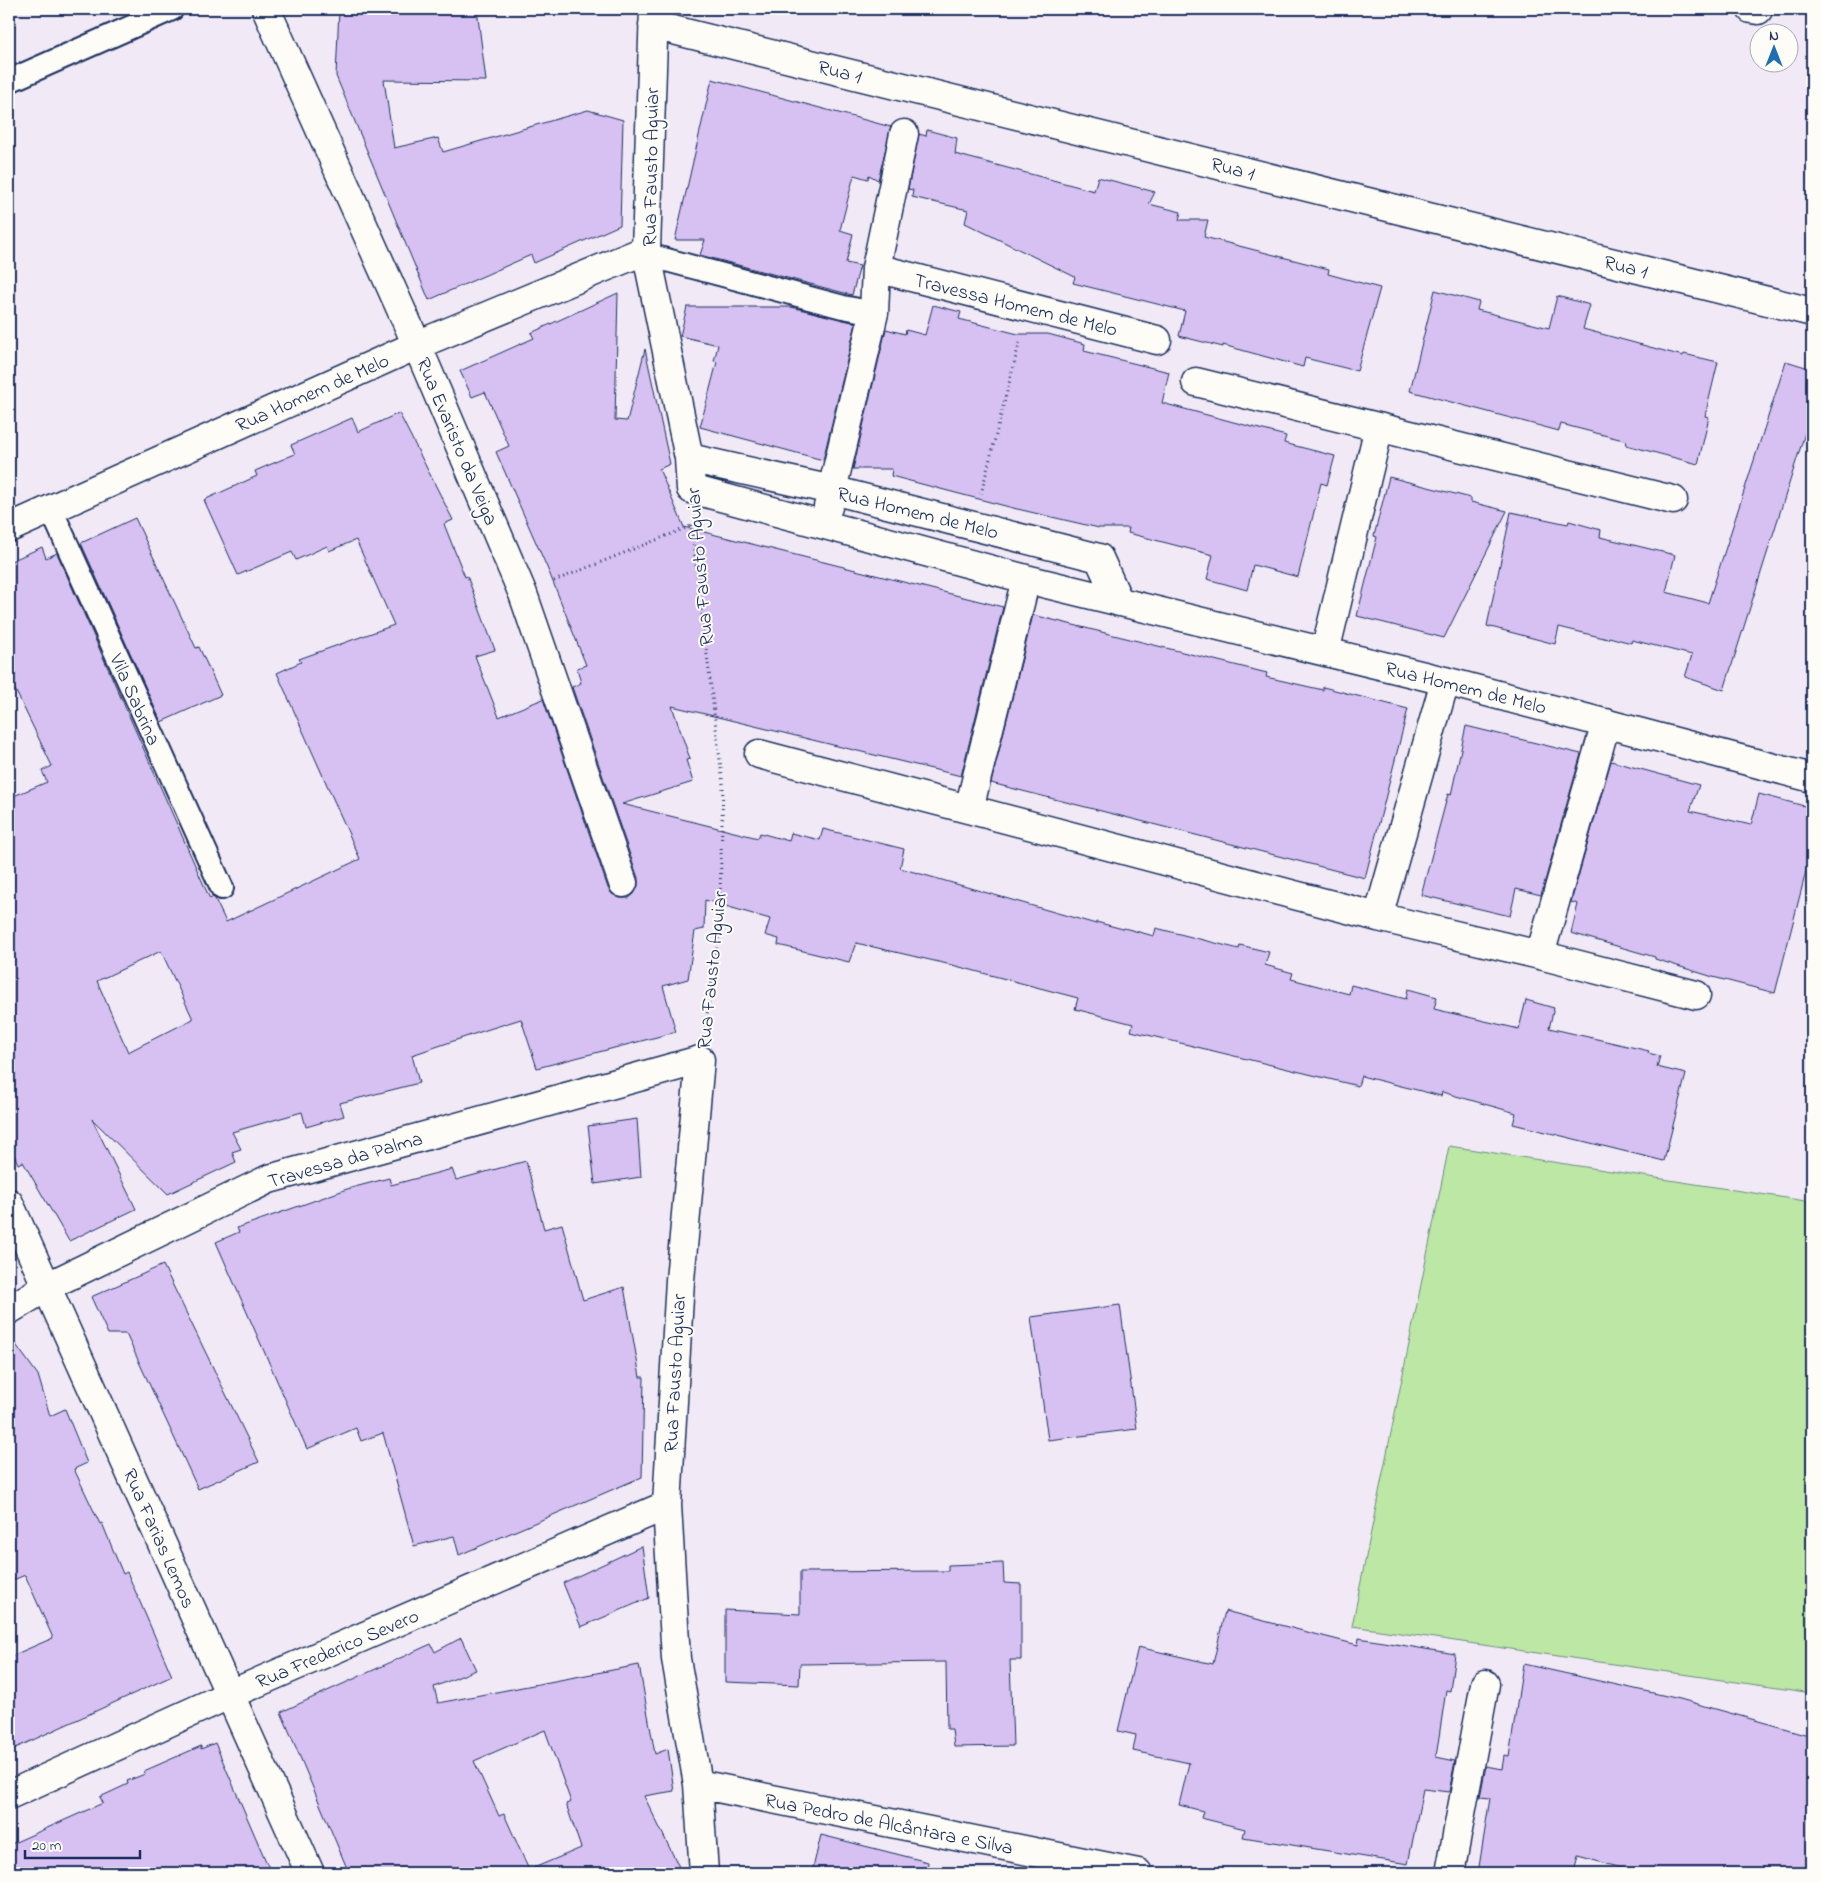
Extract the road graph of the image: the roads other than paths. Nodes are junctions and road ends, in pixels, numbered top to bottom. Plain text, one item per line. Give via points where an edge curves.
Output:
1 (172, 9) edge
2 (266, 9) edge
3 (654, 17) edge
4 (9, 81) edge
5 (904, 134) dead end
6 (647, 252) junction
7 (876, 268) junction
8 (874, 312) junction
9 (1812, 312) edge
10 (1157, 340) dead end
11 (417, 345) junction
12 (1196, 382) dead end
13 (1380, 427) junction
14 (689, 458) junction
15 (691, 489) joint
16 (832, 490) junction
17 (1673, 500) dead end
18 (51, 509) junction
19 (824, 525) junction
20 (9, 528) edge
21 (1026, 579) junction
22 (1119, 602) junction
23 (1325, 652) junction
24 (1445, 681) junction
25 (1606, 723) junction
26 (759, 754) dead end
27 (1812, 778) edge
28 (969, 809) junction
29 (623, 883) dead end
30 (222, 888) dead end
31 (1378, 917) junction
32 (1540, 955) junction
33 (1696, 996) dead end
34 (700, 1060) joint
35 (9, 1203) edge
36 (48, 1286) junction
37 (9, 1310) edge
38 (667, 1504) junction
39 (1485, 1684) dead end
40 (230, 1694) junction
41 (698, 1784) junction
42 (9, 1795) edge
43 (310, 1873) edge
44 (704, 1873) edge
45 (1138, 1873) edge
46 (1450, 1873) edge

1 - 4 lane
2 - 11 street, Rua Evaristo da Veiga
3 - 6 street, Rua Fausto Aguiar
3 - 9 street, Rua 1
5 - 7 street
6 - 8 lane
6 - 11 street, Rua Homem de Melo
6 - 14 street, Rua Fausto Aguiar
7 - 8 street
7 - 10 street, Travessa Homem de Melo
8 - 16 street
11 - 18 street, Rua Homem de Melo
11 - 29 street, Rua Evaristo da Veiga via 523,594
12 - 13 street
13 - 17 street
13 - 23 street
14 - 15 street, Rua Fausto Aguiar
14 - 16 street, Rua Homem de Melo
15 - 19 street, Rua Homem de Melo
16 - 19 street
16 - 22 street, Rua Homem de Melo via 1099,558
18 - 20 street, Rua Homem de Melo
18 - 30 lane, Vila Sabrina
19 - 21 street, Rua Homem de Melo
21 - 22 street, Rua Homem de Melo
21 - 28 street
22 - 23 street, Rua Homem de Melo
23 - 24 street, Rua Homem de Melo
24 - 25 street, Rua Homem de Melo
24 - 31 street
25 - 27 street, Rua Homem de Melo
25 - 32 street
26 - 28 street
28 - 31 street
31 - 32 street
32 - 33 street
34 - 36 street, Travessa da Palma via 269,1179
34 - 38 street, Rua Fausto Aguiar via 680,1280
35 - 36 street, Rua Farias Lemos
36 - 37 street, Travessa da Palma
36 - 40 street, Rua Farias Lemos
38 - 40 street, Rua Frederico Severo
38 - 41 street, Rua Fausto Aguiar via 676,1659
39 - 46 street
40 - 42 street, Rua Frederico Severo
40 - 43 street, Rua Farias Lemos
41 - 44 street, Rua Fausto Aguiar
41 - 45 street, Rua Pedro de Alcântara e Silva

